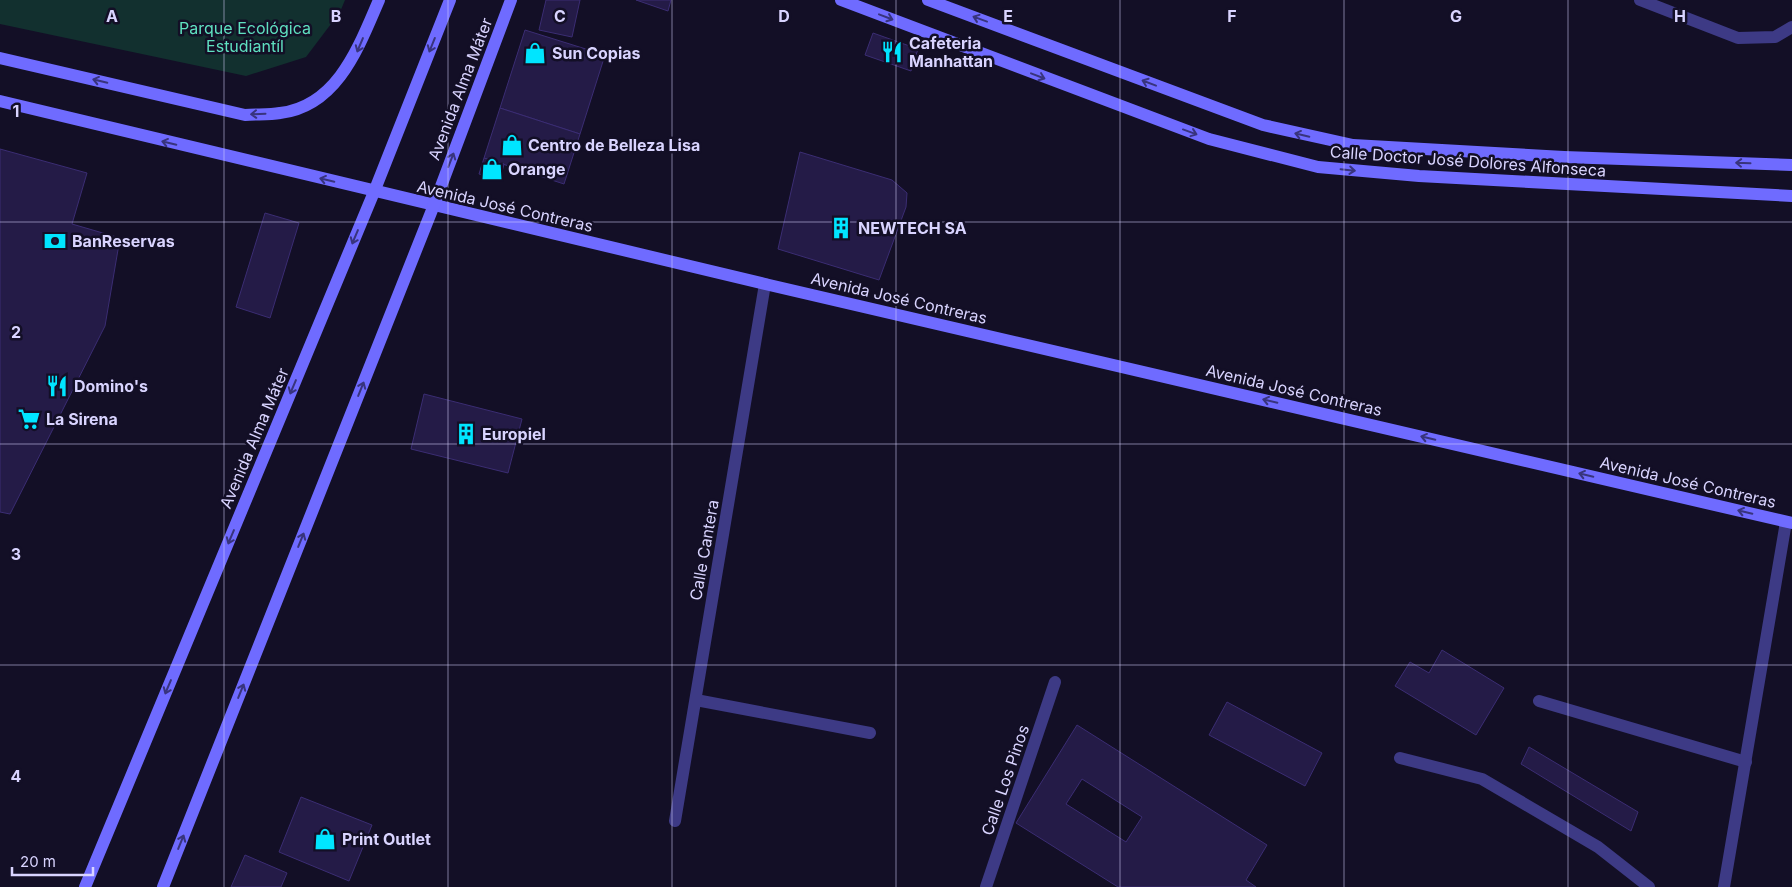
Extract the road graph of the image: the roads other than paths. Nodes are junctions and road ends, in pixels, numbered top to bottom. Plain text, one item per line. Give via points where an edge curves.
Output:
1 (379, 0) edge
2 (450, 0) edge
3 (511, 0) edge
4 (841, 0) edge
5 (928, 0) edge
6 (1640, 0) edge
7 (1792, 27) edge
8 (0, 58) edge
9 (0, 101) edge
10 (1792, 165) edge
11 (374, 192) junction
12 (1792, 196) edge
13 (434, 205) junction
14 (765, 284) junction
15 (1789, 522) edge
16 (1055, 682) dead end
17 (696, 700) junction
18 (1539, 701) dead end
19 (870, 733) dead end
20 (1400, 758) dead end
21 (1746, 762) junction
22 (675, 821) dead end
23 (85, 887) edge
24 (163, 887) edge
25 (986, 887) edge
26 (1649, 887) edge
27 (1724, 887) edge

1 -> 8 main road via 345,72 326,92 306,105 282,113 245,115
2 -> 11 main road, Avenida Alma Máter
13 -> 3 main road, Avenida Alma Máter
4 -> 12 main road, Calle Doctor José Dolores Alfonseca via 1209,139 1318,166 1419,176
10 -> 5 main road, Calle Doctor José Dolores Alfonseca via 1353,145 1263,125
6 - 7 street via 1738,38 1775,37
11 -> 9 main road, Avenida José Contreras
11 - 13 main road, Avenida José Contreras
11 -> 23 main road, Avenida Alma Máter
13 - 14 main road, Avenida José Contreras
24 -> 13 main road, Avenida Alma Máter
15 -> 14 main road, Avenida José Contreras
14 - 17 street, Calle Cantera
15 - 21 street
16 - 25 street, Calle Los Pinos
17 - 19 street
17 - 22 street, Calle Cantera
18 - 21 street
20 - 26 street via 1482,779 1598,847
21 - 27 street

